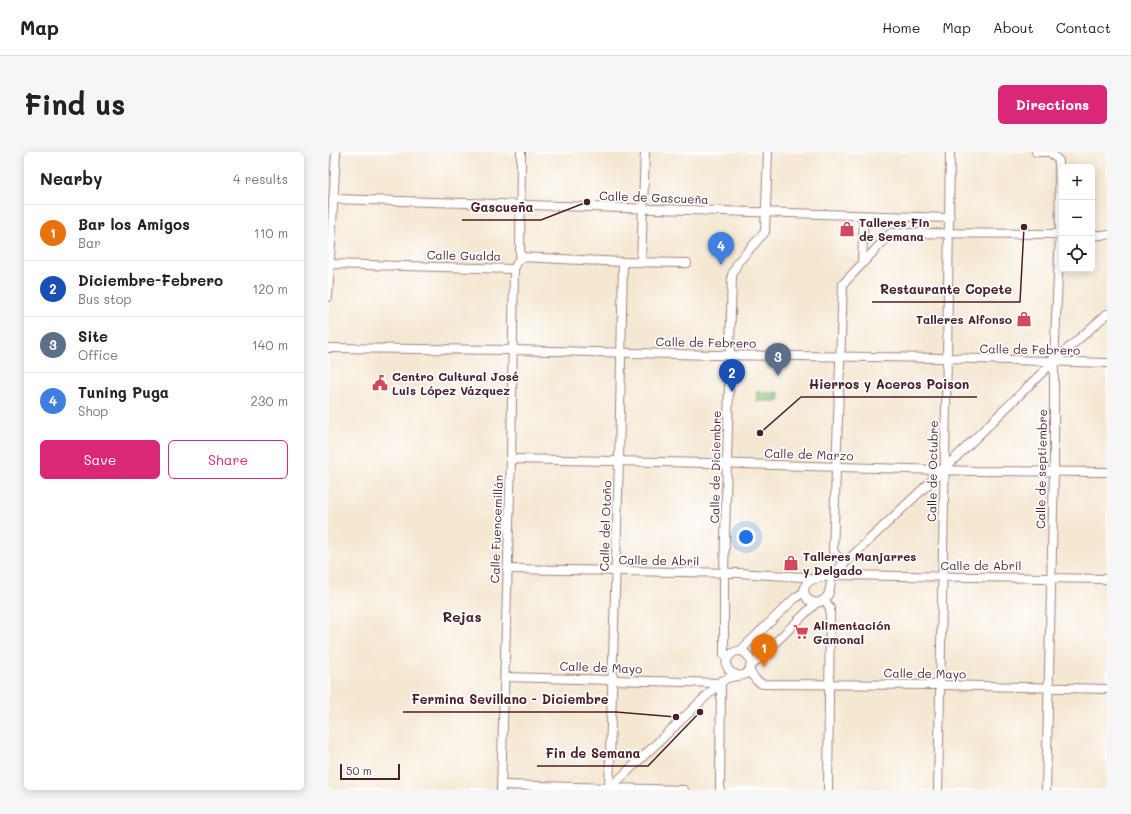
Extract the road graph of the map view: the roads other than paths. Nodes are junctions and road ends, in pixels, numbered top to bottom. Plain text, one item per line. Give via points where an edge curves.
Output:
1 (336, 152) edge
2 (522, 152) edge
3 (645, 152) edge
4 (768, 152) edge
5 (950, 152) edge
6 (1036, 152) edge
7 (1050, 152) edge
8 (334, 199) junction
9 (1060, 200) edge
10 (521, 205) junction
11 (642, 209) junction
12 (766, 213) junction
13 (864, 216) junction
14 (950, 218) junction
15 (949, 234) junction
16 (1059, 234) edge
17 (1095, 235) edge
18 (1107, 235) edge
19 (1061, 236) edge
20 (520, 257) junction
21 (623, 262) junction
22 (641, 262) junction
23 (687, 263) dead end
24 (862, 263) junction
25 (330, 264) junction
26 (514, 269) junction
27 (328, 297) edge
28 (1107, 314) edge
29 (328, 348) edge
30 (512, 350) junction
31 (622, 352) junction
32 (729, 355) junction
33 (840, 357) junction
34 (947, 358) junction
35 (1054, 361) junction
36 (1107, 363) edge
37 (511, 459) junction
38 (619, 461) junction
39 (727, 464) junction
40 (835, 467) junction
41 (944, 469) junction
42 (1054, 471) junction
43 (1107, 472) edge
44 (844, 564) junction
45 (507, 569) junction
46 (615, 572) junction
47 (724, 573) junction
48 (832, 575) junction
49 (942, 577) junction
50 (1052, 578) junction
51 (813, 579) junction
52 (1107, 579) edge
53 (829, 590) junction
54 (804, 592) junction
55 (825, 600) junction
56 (816, 604) junction
57 (740, 651) junction
58 (727, 663) junction
59 (750, 668) junction
60 (737, 675) junction
61 (505, 677) junction
62 (612, 679) junction
63 (720, 682) junction
64 (830, 684) junction
65 (941, 684) junction
66 (1050, 687) junction
67 (1107, 688) edge
68 (502, 787) edge
69 (609, 790) edge
70 (684, 790) edge
71 (720, 790) edge
72 (828, 790) edge
73 (938, 790) edge
74 (1046, 790) edge

1 - 8 street
2 - 10 street
3 - 11 street
4 - 12 street, Calle de Diciembre
5 - 14 street, Calle de Octubre
6 - 7 street
7 - 9 street, Calle de septiembre via 1059,161
8 - 10 street, Calle de Gascueña
8 - 25 street
10 - 11 street, Calle de Gascueña
10 - 20 street
11 - 12 street, Calle de Gascueña
11 - 22 street
12 - 13 street, Calle de Gascueña
12 - 32 street, Calle de Diciembre via 765,232 738,262 732,275
13 - 14 street, Calle de Gascueña
13 - 24 street
14 - 15 street, Calle de Octubre
15 - 16 street
15 - 24 street via 891,233
15 - 34 street, Calle de Octubre
17 - 18 street
19 - 35 street, Calle de septiembre
20 - 21 street
20 - 26 street, Calle Gualda
21 - 22 street
21 - 31 street, Calle del Otoño
22 - 23 street
24 - 33 street via 843,284
25 - 26 street, Calle Gualda
25 - 27 street
26 - 30 street, Calle Fuencemillán
28 - 35 street
29 - 30 street, Calle de Febrero
30 - 31 street, Calle de Febrero
30 - 37 street, Calle Fuencemillán
31 - 32 street, Calle de Febrero
31 - 38 street, Calle del Otoño
32 - 33 street, Calle de Febrero
32 - 39 street, Calle de Diciembre
33 - 34 street, Calle de Febrero
33 - 40 street
34 - 35 street, Calle de Febrero
34 - 41 street, Calle de Octubre
35 - 36 street, Calle de Febrero
35 - 41 street
35 - 42 street, Calle de septiembre
37 - 38 street, Calle de Marzo
37 - 45 street, Calle Fuencemillán
38 - 39 street, Calle de Marzo
38 - 46 street, Calle del Otoño
39 - 40 street, Calle de Marzo
39 - 47 street, Calle de Diciembre
40 - 41 street, Calle de Marzo
40 - 44 street via 832,551
41 - 42 street, Calle de Marzo
41 - 44 street
41 - 49 street, Calle de Octubre
42 - 43 street, Calle de Marzo
42 - 50 street, Calle de septiembre
44 - 48 street
45 - 46 street, Calle de Abril
45 - 61 street, Calle Fuencemillán
46 - 47 street, Calle de Abril
46 - 62 street, Calle del Otoño
47 - 51 street, Calle de Abril
47 - 58 street, Calle de Diciembre via 724,654
48 - 49 street, Calle de Abril
48 - 51 street, Calle de Abril
48 - 53 street
49 - 50 street, Calle de Abril
49 - 65 street, Calle de Octubre
50 - 52 street, Calle de Abril
50 - 66 street, Calle de septiembre
51 - 53 street via 825,581
51 - 54 street via 805,585
53 - 55 street
54 - 56 street via 808,600
54 - 57 street
55 - 56 street
55 - 64 street via 830,608
56 - 59 street
57 - 58 street via 730,655
57 - 59 street via 749,656
58 - 60 street via 729,670
58 - 63 street
59 - 60 street via 744,675
59 - 64 street, Calle de Mayo via 756,680 762,684
60 - 63 street
61 - 62 street, Calle de Mayo
61 - 68 street, Calle Fuencemillán
62 - 63 street, Calle de Mayo
62 - 69 street, Calle del Otoño
63 - 69 street
63 - 71 street
64 - 65 street, Calle de Mayo
64 - 72 street
65 - 66 street, Calle de Mayo
65 - 73 street, Calle de Octubre
66 - 67 street, Calle de Mayo
66 - 74 street, Calle de septiembre
68 - 69 street
69 - 70 street

